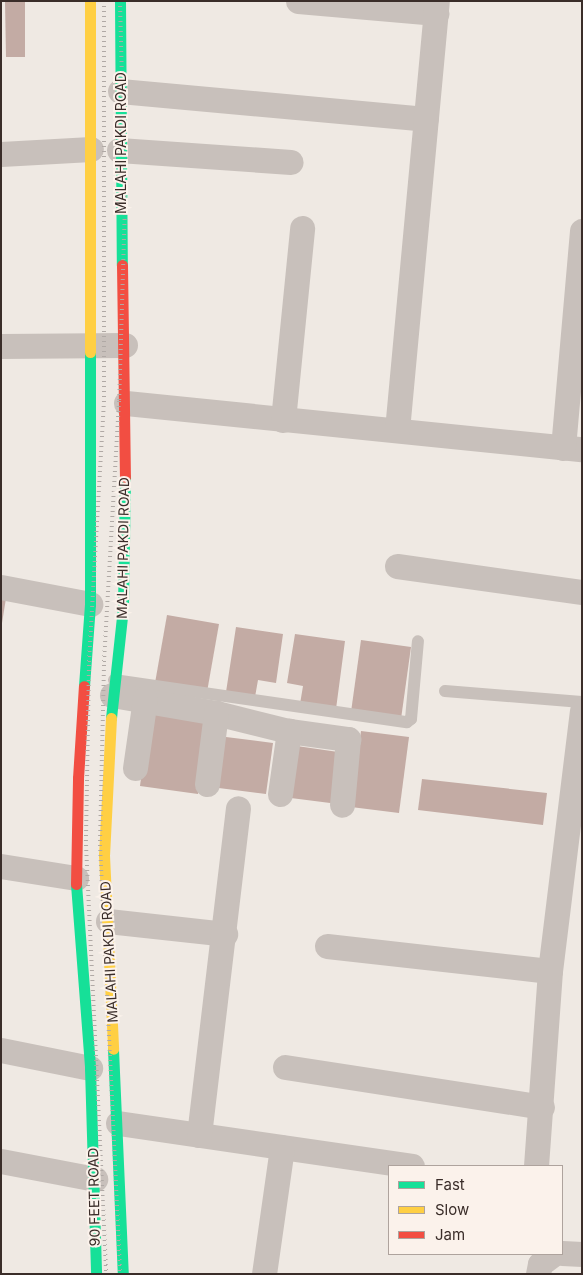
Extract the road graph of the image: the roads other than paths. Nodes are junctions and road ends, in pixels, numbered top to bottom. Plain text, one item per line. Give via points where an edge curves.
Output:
1 (90, 1) edge
2 (120, 1) edge
3 (298, 1) edge
4 (436, 7) edge
5 (120, 91) junction
6 (426, 119) junction
7 (91, 148) junction
8 (119, 150) junction
9 (1, 154) edge
10 (291, 162) dead end
11 (302, 228) dead end
12 (582, 231) edge
13 (580, 280) edge
14 (89, 345) junction
15 (125, 345) junction
16 (1, 346) edge
17 (126, 403) junction
18 (283, 420) junction
19 (397, 430) junction
20 (572, 448) edge
21 (397, 566) dead end
22 (1, 587) edge
23 (582, 592) edge
24 (90, 604) junction
25 (418, 641) dead end
26 (113, 687) junction
27 (445, 691) dead end
28 (145, 699) junction
29 (582, 702) edge
30 (582, 710) edge
31 (216, 713) junction
32 (289, 731) junction
33 (135, 768) dead end
34 (207, 784) dead end
35 (280, 794) dead end
36 (342, 805) dead end
37 (238, 808) dead end
38 (575, 811) edge
39 (1, 866) edge
40 (76, 878) junction
41 (108, 921) junction
42 (225, 934) junction
43 (328, 946) dead end
44 (110, 961) junction
45 (83, 963) junction
46 (550, 970) junction
47 (1, 1050) edge
48 (285, 1066) dead end
49 (90, 1068) junction
50 (542, 1107) junction
51 (92, 1119) joint
52 (118, 1123) junction
53 (199, 1135) junction
54 (282, 1147) junction
55 (1, 1161) edge
56 (405, 1165) edge
57 (536, 1165) edge
58 (95, 1179) junction
59 (582, 1254) edge
60 (547, 1260) edge
61 (96, 1274) edge
62 (123, 1274) edge
63 (264, 1274) edge

1 - 7 main road, MALAHI PAKDI ROAD
2 - 5 main road, MALAHI PAKDI ROAD
3 - 4 street
4 - 6 street
5 - 6 street
5 - 8 main road, MALAHI PAKDI ROAD
6 - 19 street
7 - 9 street
7 - 14 main road, MALAHI PAKDI ROAD
8 - 10 street
8 - 15 main road, MALAHI PAKDI ROAD
11 - 18 street
12 - 13 street
13 - 20 street
14 - 15 street
14 - 16 street
14 - 24 main road, MALAHI PAKDI ROAD
15 - 17 main road, MALAHI PAKDI ROAD
17 - 18 street
17 - 26 main road, MALAHI PAKDI ROAD via 124,607
18 - 19 street
19 - 20 street
21 - 23 street
22 - 24 street
24 - 40 main road, MALAHI PAKDI ROAD via 79,750
25 - 26 lane via 411,719 407,722
26 - 28 street
26 - 41 main road, MALAHI PAKDI ROAD via 104,855
27 - 29 lane
28 - 31 street
28 - 33 street
30 - 38 street
31 - 32 street
31 - 34 street
32 - 35 street
32 - 36 street via 349,740
37 - 42 street
38 - 46 street
39 - 40 street
40 - 45 main road, MALAHI PAKDI ROAD
41 - 42 street
41 - 44 main road, MALAHI PAKDI ROAD
42 - 53 street
43 - 46 street
44 - 45 main road
44 - 52 main road, MALAHI PAKDI ROAD
45 - 49 main road, MALAHI PAKDI ROAD
46 - 50 street
47 - 49 street
48 - 50 street
49 - 51 main road, MALAHI PAKDI ROAD
50 - 57 street
51 - 58 main road, 90 FEET ROAD
52 - 53 street
52 - 62 main road, 90 FEET ROAD
53 - 54 street
54 - 56 street
54 - 63 street
55 - 58 street
58 - 61 main road, 90 FEET ROAD
59 - 60 street

